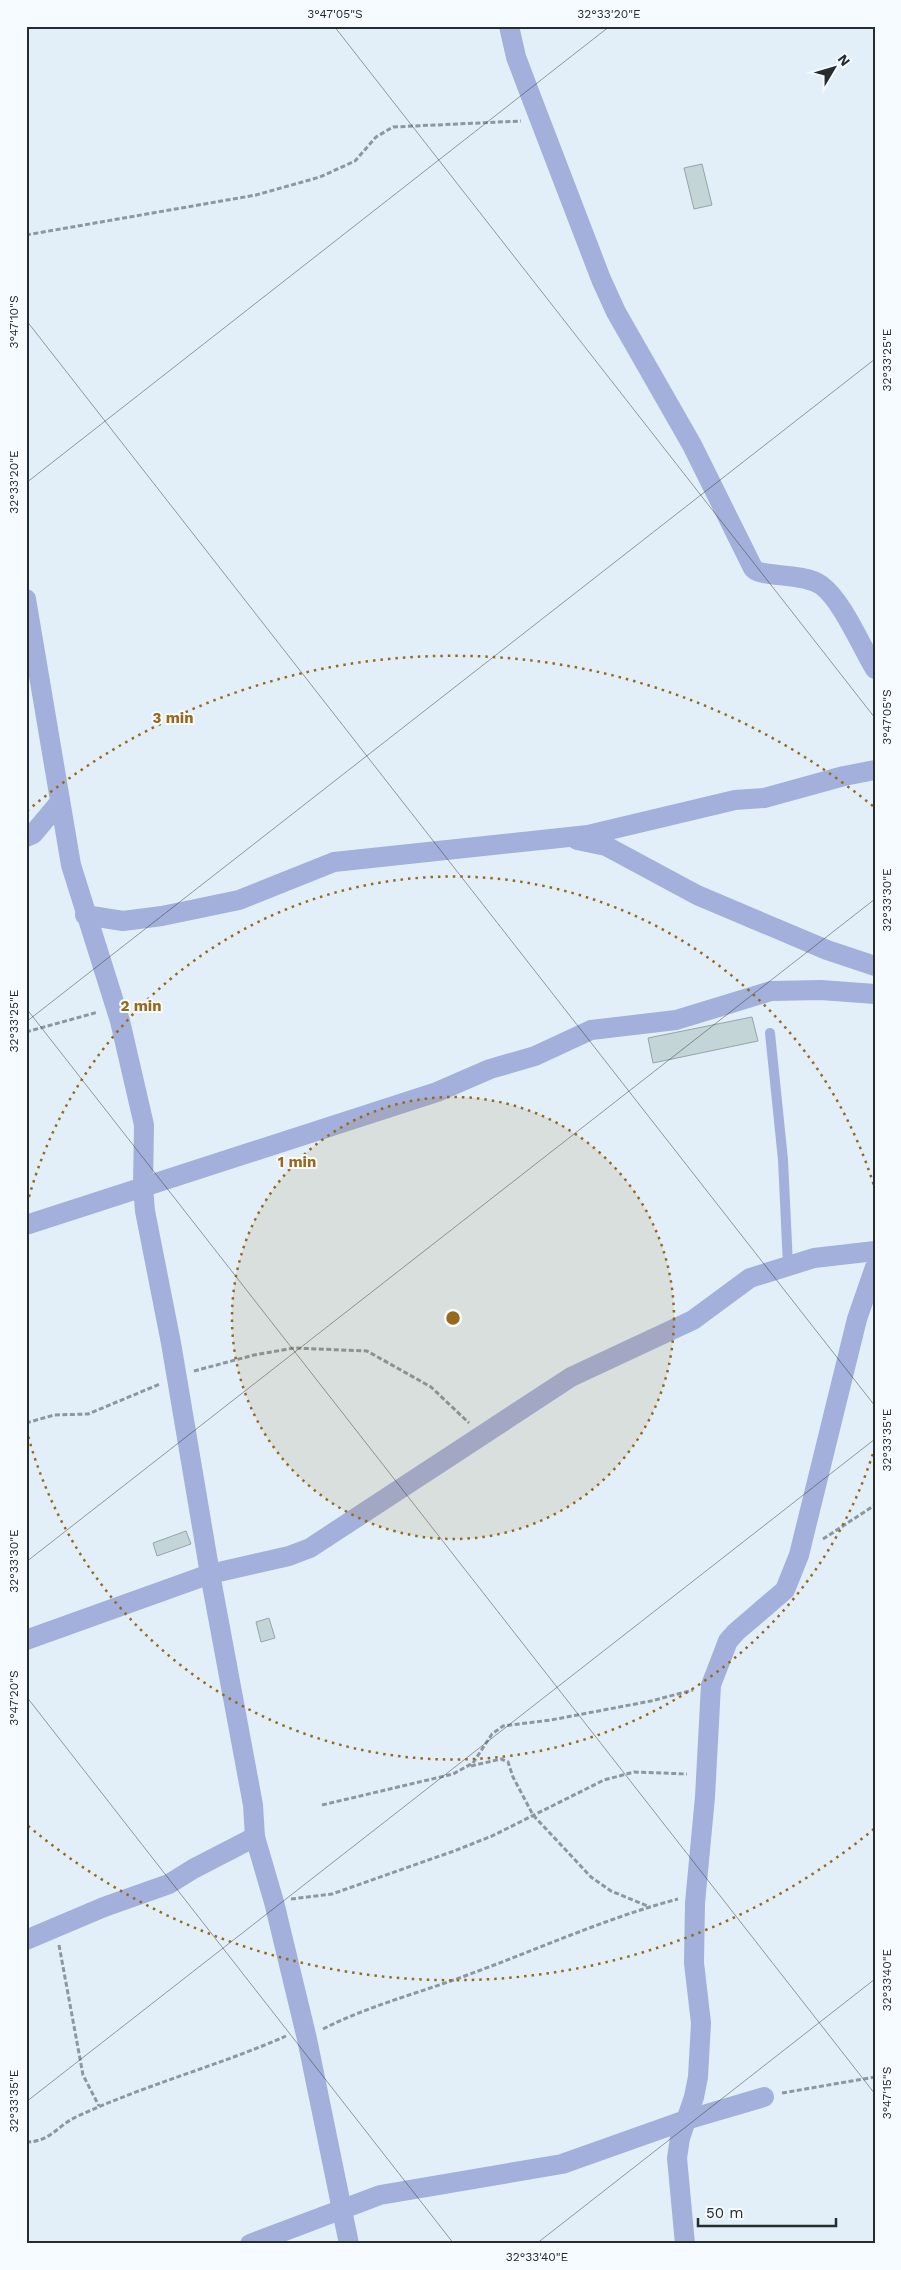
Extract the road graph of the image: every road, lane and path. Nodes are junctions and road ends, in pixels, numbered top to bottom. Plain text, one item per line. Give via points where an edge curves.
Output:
1 (509, 26) edge
2 (539, 120) junction
3 (26, 235) edge
4 (26, 598) edge
5 (875, 669) edge
6 (875, 770) edge
7 (60, 802) junction
8 (26, 837) edge
9 (565, 838) junction
10 (85, 915) junction
11 (875, 966) edge
12 (875, 994) edge
13 (115, 1006) junction
14 (26, 1032) edge
15 (770, 1033) dead end
16 (143, 1187) junction
17 (26, 1225) edge
18 (875, 1251) edge
19 (788, 1265) junction
20 (875, 1267) edge
21 (177, 1376) junction
22 (26, 1423) edge
23 (482, 1436) junction
24 (875, 1505) edge
25 (799, 1555) junction
26 (210, 1574) junction
27 (26, 1640) edge
28 (711, 1686) junction
29 (470, 1766) junction
30 (706, 1775) junction
31 (322, 1805) dead end
32 (533, 1815) junction
33 (255, 1837) junction
34 (696, 1895) junction
35 (274, 1902) junction
36 (650, 1907) junction
37 (55, 1928) junction
38 (26, 1940) edge
39 (286, 2036) dead end
40 (307, 2039) junction
41 (875, 2078) edge
42 (764, 2096) joint
43 (99, 2106) junction
44 (686, 2120) junction
45 (26, 2142) edge
46 (341, 2211) junction
47 (250, 2244) edge
48 (349, 2244) edge
49 (685, 2244) edge

1 - 2 street via 516,57
2 - 3 path via 393,127 376,137 355,161 320,177 256,195
2 - 5 street via 616,312 692,445 752,568 760,574 805,577 822,585 840,605
4 - 7 street
6 - 9 street via 764,798 735,800
7 - 8 street via 33,834
7 - 10 street via 71,865
9 - 10 street via 334,862 239,900 162,916 123,921
9 - 11 street via 606,846 698,895 827,950
10 - 13 street
12 - 16 street via 771,991 676,1020 591,1030 535,1056 490,1069 437,1092
13 - 14 path
13 - 16 street via 144,1125
15 - 19 lane via 783,1160
16 - 17 street
16 - 21 street
18 - 19 street via 814,1258
19 - 23 street via 750,1278 693,1320 571,1377
20 - 25 street via 857,1318
21 - 22 path via 88,1414 54,1415
21 - 23 path via 254,1355 294,1348 366,1351 431,1387
21 - 26 street
23 - 26 street via 310,1548
24 - 25 path
25 - 28 street via 785,1590 728,1641
26 - 27 street
26 - 33 street via 253,1805
28 - 29 path via 651,1701 503,1726 492,1734
28 - 30 street
29 - 31 path via 452,1774
29 - 32 path via 501,1759 508,1762
30 - 32 path via 634,1772 604,1780
30 - 34 street
32 - 35 path via 492,1836 332,1894
32 - 36 path via 591,1877 611,1891
33 - 35 street
33 - 37 street via 170,1884
34 - 36 path
34 - 44 street via 694,1963 701,2023 698,2077
35 - 40 street
36 - 40 path via 426,1990 378,2004
37 - 38 street
37 - 43 path via 83,2075
39 - 43 path via 241,2056
40 - 46 street
41 - 42 path
42 - 44 street
43 - 45 path via 66,2122 48,2138
44 - 46 street via 562,2164 380,2195
44 - 49 street via 677,2158
46 - 47 street
46 - 48 street

